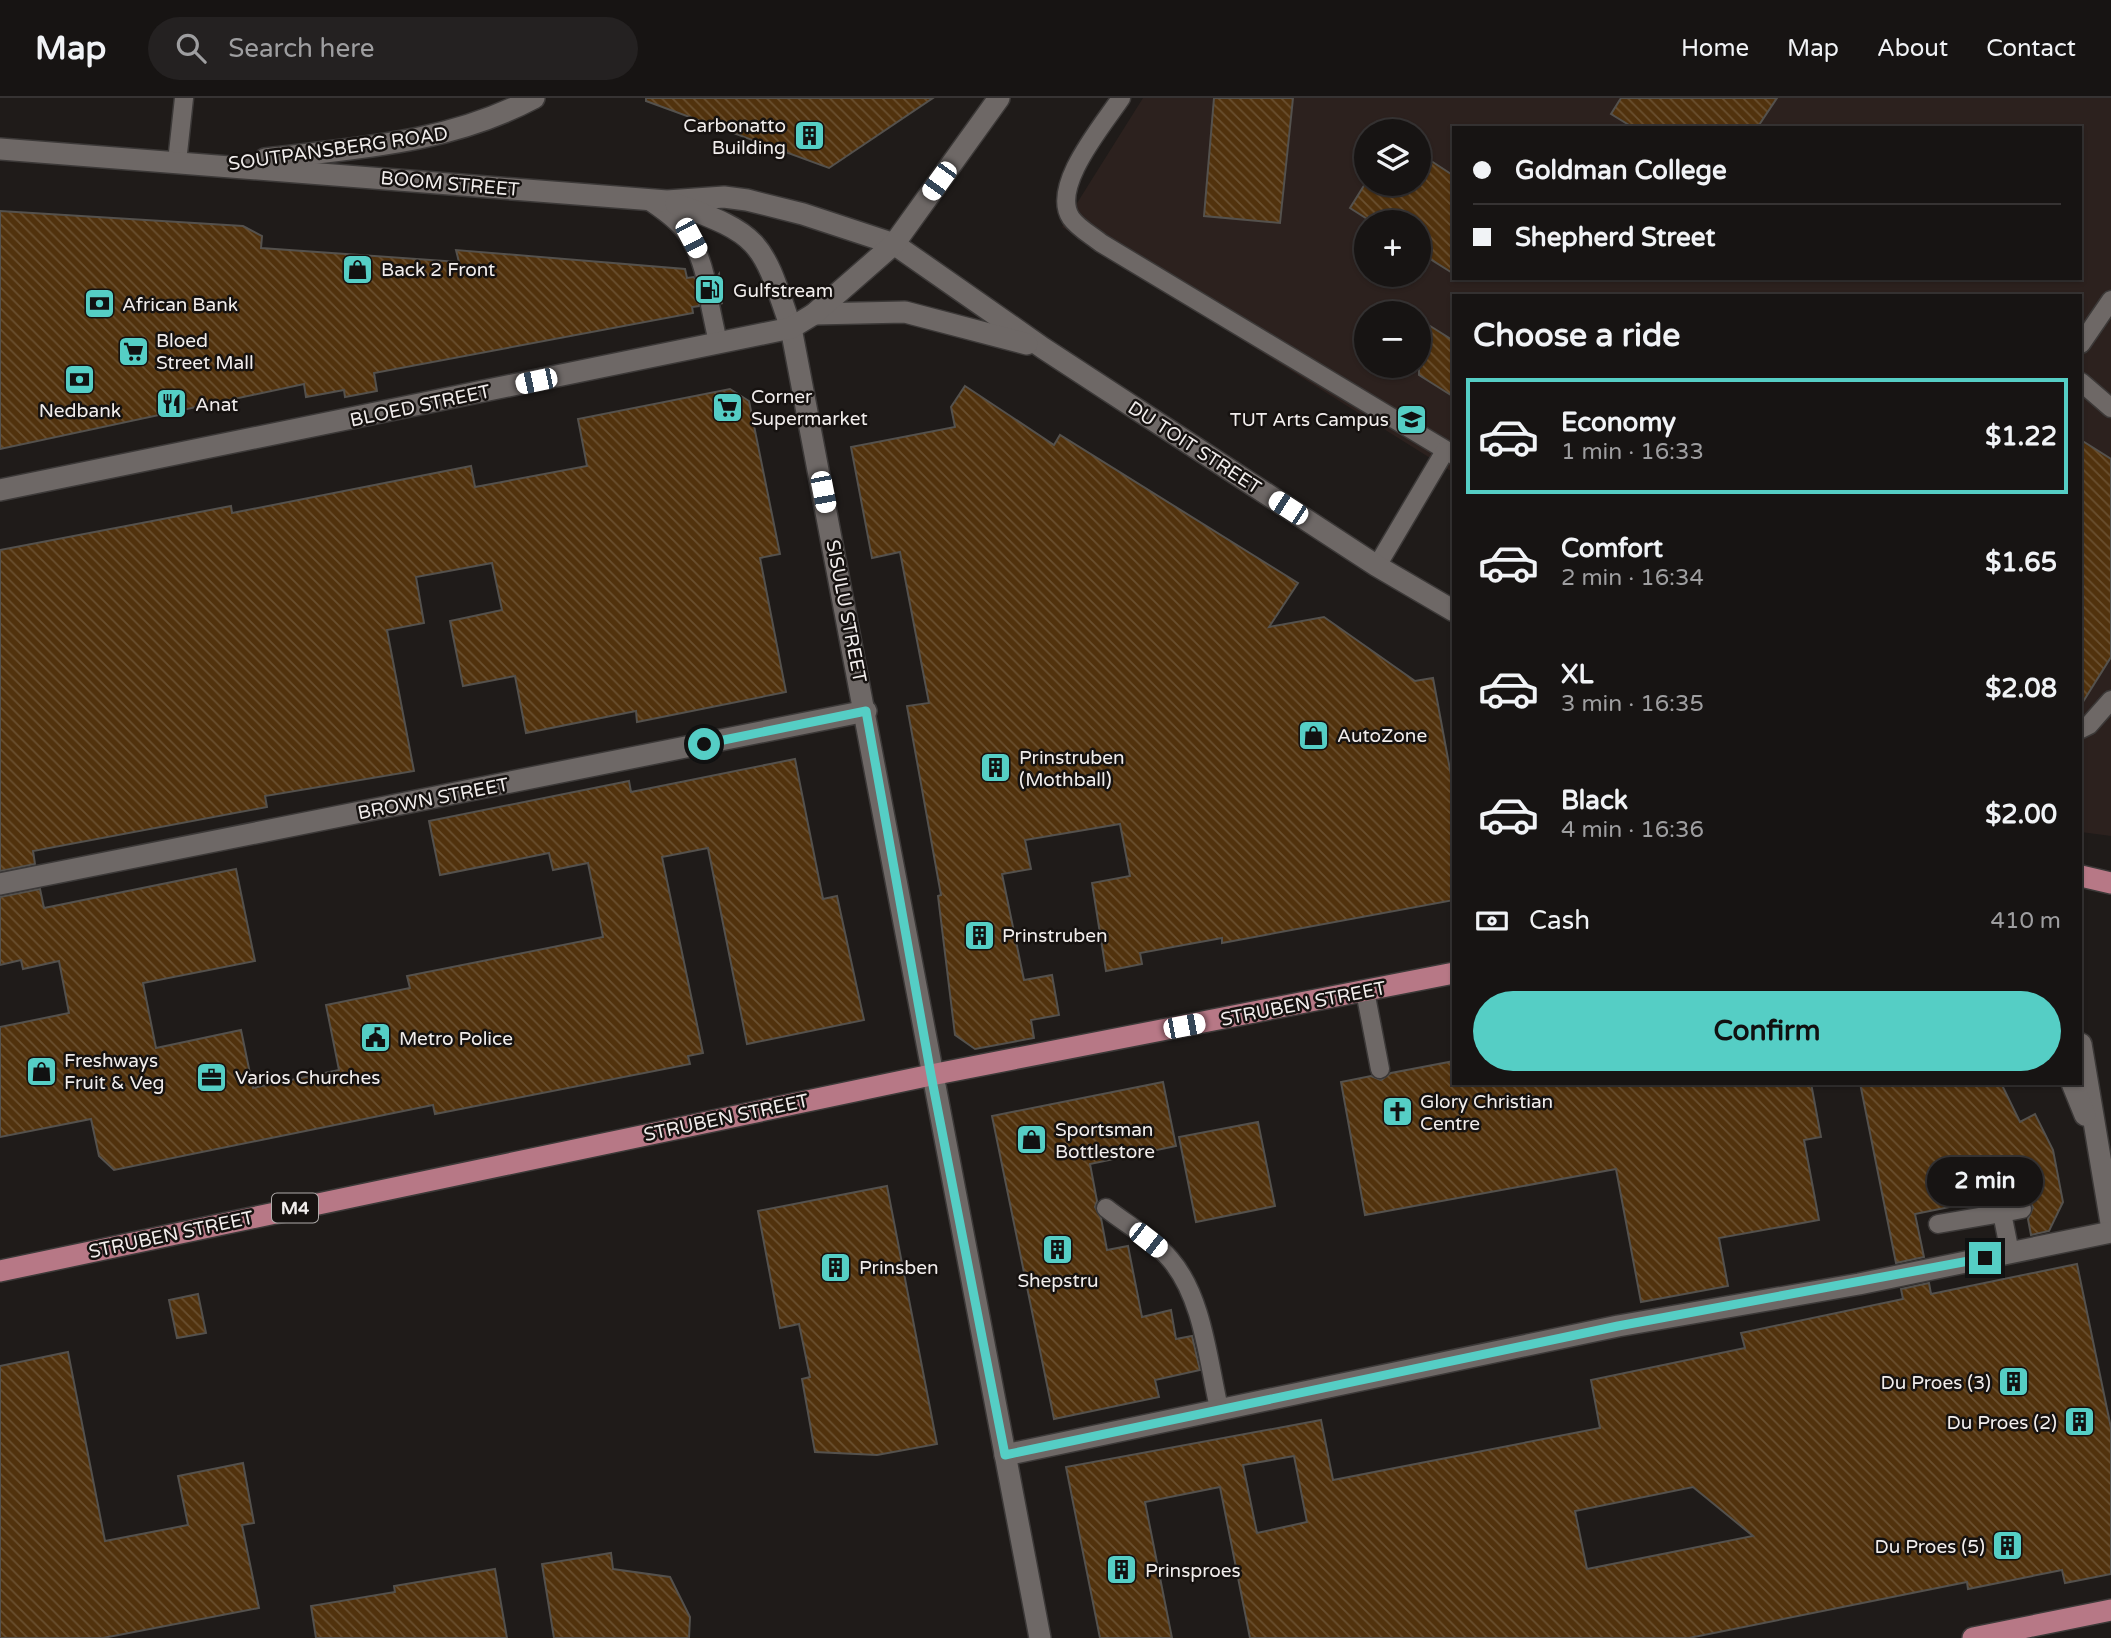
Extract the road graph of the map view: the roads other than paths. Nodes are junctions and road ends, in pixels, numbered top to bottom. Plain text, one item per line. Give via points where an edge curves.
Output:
1 (184, 98) edge
2 (534, 98) edge
3 (999, 98) edge
4 (1121, 98) edge
5 (0, 149) edge
6 (177, 162) junction
7 (219, 164) junction
8 (646, 199) junction
9 (667, 201) junction
10 (894, 244) junction
11 (705, 276) dead end
12 (2111, 300) edge
13 (710, 305) dead end
14 (814, 314) junction
15 (791, 328) junction
16 (718, 343) junction
17 (2082, 343) edge
18 (1043, 348) junction
19 (2082, 383) edge
20 (2111, 408) edge
21 (1450, 453) edge
22 (0, 490) edge
23 (1377, 566) junction
24 (1452, 610) edge
25 (2111, 700) edge
26 (866, 711) junction
27 (2082, 729) edge
28 (2082, 876) edge
29 (2111, 883) edge
30 (0, 884) edge
31 (1452, 973) edge
32 (1364, 991) junction
33 (2082, 1051) edge
34 (1380, 1069) dead end
35 (931, 1075) junction
36 (2073, 1085) edge
37 (2095, 1140) junction
38 (1106, 1208) dead end
39 (2022, 1209) dead end
40 (2002, 1213) junction
41 (2111, 1223) edge
42 (1938, 1224) dead end
43 (2111, 1232) edge
44 (2010, 1253) junction
45 (0, 1271) edge
46 (1219, 1408) junction
47 (1005, 1455) junction
48 (2111, 1610) edge
49 (1040, 1638) edge
50 (1976, 1638) edge

1 - 6 lane
2 - 7 street, SOUTPANSBERG ROAD via 456,132
3 - 10 street
4 - 21 lane via 1067,183 1072,220 1112,250
5 - 6 street, BOOM STREET
6 - 7 street, BOOM STREET
7 - 8 street, BOOM STREET
8 - 9 street, BOOM STREET
8 - 11 lane via 676,218 691,238
9 - 10 street, BOOM STREET via 747,200
9 - 15 street, SISULU STREET via 731,224 754,242 773,274
10 - 14 street, BLOED STREET
10 - 18 street, DU TOIT STREET
12 - 17 lane
13 - 16 lane
14 - 15 street, BLOED STREET
14 - 18 street, DU TOIT STREET via 905,312
15 - 16 street, BLOED STREET
15 - 26 street, SISULU STREET
16 - 22 street, BLOED STREET
18 - 23 street, DU TOIT STREET
19 - 20 lane
21 - 23 lane
23 - 24 street, DU TOIT STREET
25 - 27 lane
26 - 30 street, BROWN STREET
26 - 35 street, SISULU STREET
28 - 29 main road
31 - 32 main road, STRUBEN STREET / M4
32 - 34 lane
32 - 35 main road, STRUBEN STREET / M4
33 - 37 street
35 - 45 main road, STRUBEN STREET / M4
35 - 47 street, SISULU STREET
36 - 37 street
37 - 41 street
38 - 46 lane via 1169,1256 1181,1273 1197,1316
39 - 40 lane
40 - 42 lane
40 - 44 lane
43 - 44 street
44 - 46 street via 1618,1326
46 - 47 street
47 - 49 street, SISULU STREET
48 - 50 main road

